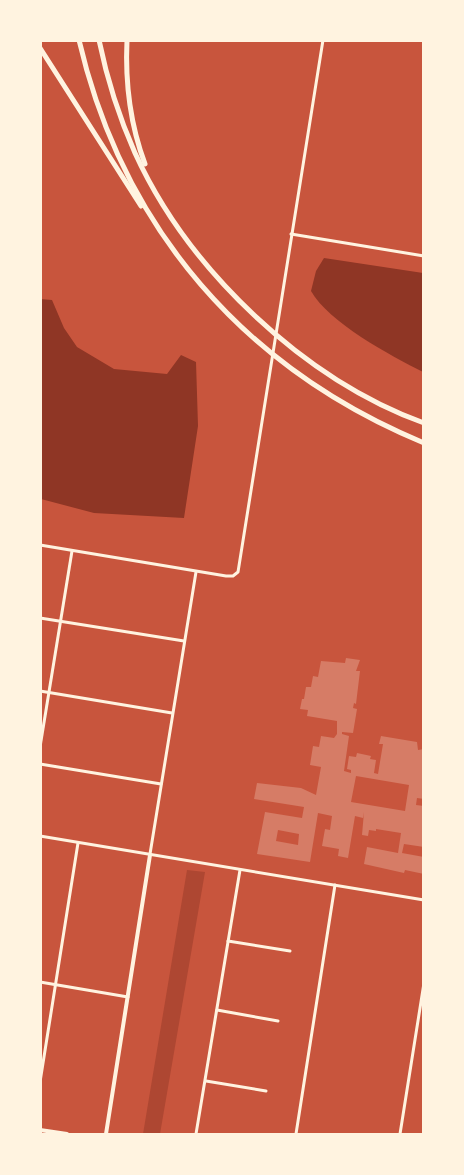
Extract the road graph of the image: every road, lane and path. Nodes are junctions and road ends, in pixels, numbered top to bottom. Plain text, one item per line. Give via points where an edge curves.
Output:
1 (79, 40) edge
2 (99, 40) edge
3 (127, 40) edge
4 (323, 40) edge
5 (40, 48) edge
6 (152, 183) junction
7 (151, 218) junction
8 (291, 234) junction
9 (423, 256) edge
10 (423, 423) edge
11 (423, 443) edge
12 (40, 545) edge
13 (72, 551) junction
14 (196, 572) junction
15 (40, 618) edge
16 (61, 621) junction
17 (184, 642) junction
18 (40, 691) edge
19 (49, 693) junction
20 (173, 713) junction
21 (40, 747) edge
22 (40, 764) edge
23 (161, 784) junction
24 (40, 836) edge
25 (78, 843) junction
26 (150, 855) junction
27 (240, 870) junction
28 (335, 885) junction
29 (423, 900) edge
30 (228, 941) junction
31 (290, 951) dead end
32 (40, 982) edge
33 (423, 983) edge
34 (56, 984) junction
35 (128, 997) junction
36 (217, 1010) junction
37 (278, 1021) dead end
38 (206, 1081) junction
39 (40, 1082) edge
40 (266, 1091) dead end
41 (40, 1130) edge
42 (67, 1134) edge
43 (106, 1134) edge
44 (196, 1134) edge
45 (296, 1134) edge
46 (400, 1134) edge

1 - 7 highway via 90,86 116,155
2 - 6 highway via 107,78 135,153
3 - 6 highway via 125,75 131,116
4 - 8 street
5 - 7 highway
6 - 10 highway via 191,244 257,318 354,390
7 - 11 highway via 213,300 254,339 340,403
8 - 9 street
8 - 14 street via 236,573 230,576
12 - 13 street
13 - 14 street
13 - 16 street
14 - 17 street
15 - 16 street
16 - 17 street
16 - 19 street
17 - 20 street
18 - 19 street
19 - 20 street
19 - 21 street
20 - 23 street
22 - 23 street
23 - 26 street
24 - 25 street
25 - 26 street
25 - 34 street
26 - 27 street
26 - 35 street
27 - 28 street
27 - 30 street
28 - 29 street
28 - 45 street
30 - 31 street
30 - 36 street
32 - 34 street
33 - 46 street
34 - 35 street
34 - 39 street
35 - 43 street
36 - 37 street
36 - 38 street
38 - 40 street
38 - 44 street
41 - 42 street

